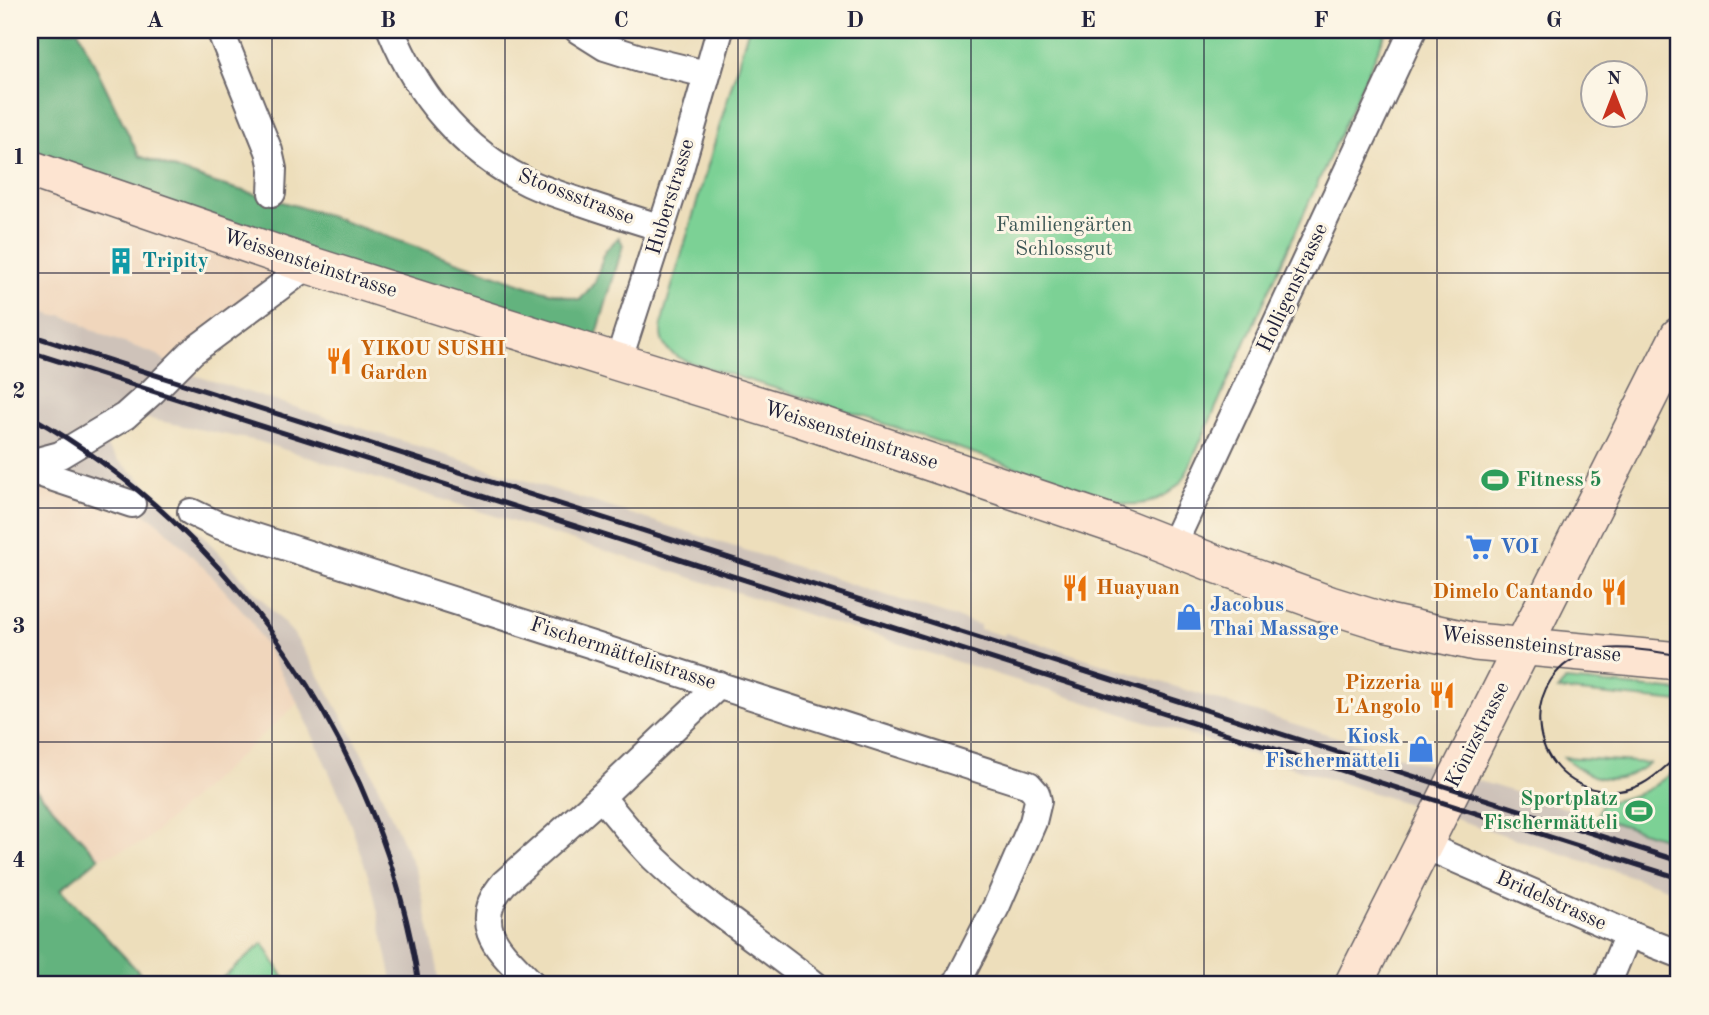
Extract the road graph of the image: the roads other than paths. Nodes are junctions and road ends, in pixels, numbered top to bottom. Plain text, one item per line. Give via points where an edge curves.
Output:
1 (220, 30) edge
2 (391, 30) edge
3 (578, 30) edge
4 (720, 30) edge
5 (1413, 30) edge
6 (706, 74) junction
7 (30, 169) edge
8 (272, 194) dead end
9 (662, 228) junction
10 (309, 265) junction
11 (1679, 336) edge
12 (618, 362) junction
13 (30, 463) edge
14 (30, 470) edge
15 (132, 504) dead end
16 (191, 512) dead end
17 (1172, 547) junction
18 (1524, 647) junction
19 (1679, 661) edge
20 (719, 685) junction
21 (601, 797) junction
22 (1423, 845) junction
23 (1628, 934) junction
24 (1679, 954) edge
25 (533, 985) edge
26 (815, 985) edge
27 (956, 985) edge
28 (1353, 985) edge
29 (1607, 985) edge

1 - 8 street via 269,150
2 - 9 street, Stoossstrasse via 424,93 441,116 481,153 529,183
3 - 6 street via 605,47
4 - 6 street, Huberstrasse
5 - 17 street, Holligenstrasse
6 - 9 street, Huberstrasse
7 - 10 main road, Weissensteinstrasse
9 - 12 street, Huberstrasse
10 - 12 main road, Weissensteinstrasse
10 - 13 street via 192,352 125,416 60,455
11 - 18 main road, Könizstrasse
12 - 17 main road, Weissensteinstrasse via 797,417
14 - 15 street
16 - 20 street, Fischermättelistrasse via 218,526
17 - 18 main road, Weissensteinstrasse via 1388,623 1475,642
18 - 19 main road, Weissensteinstrasse
18 - 22 main road, Könizstrasse
20 - 21 street
20 - 27 street, Fischermättelistrasse via 1029,785 1036,793 1037,809 997,905
21 - 25 street via 504,883 489,907 488,923 498,948
21 - 26 street via 652,856
22 - 23 street, Bridelstrasse
22 - 28 main road, Könizstrasse
23 - 24 street, Bridelstrasse
23 - 29 street

